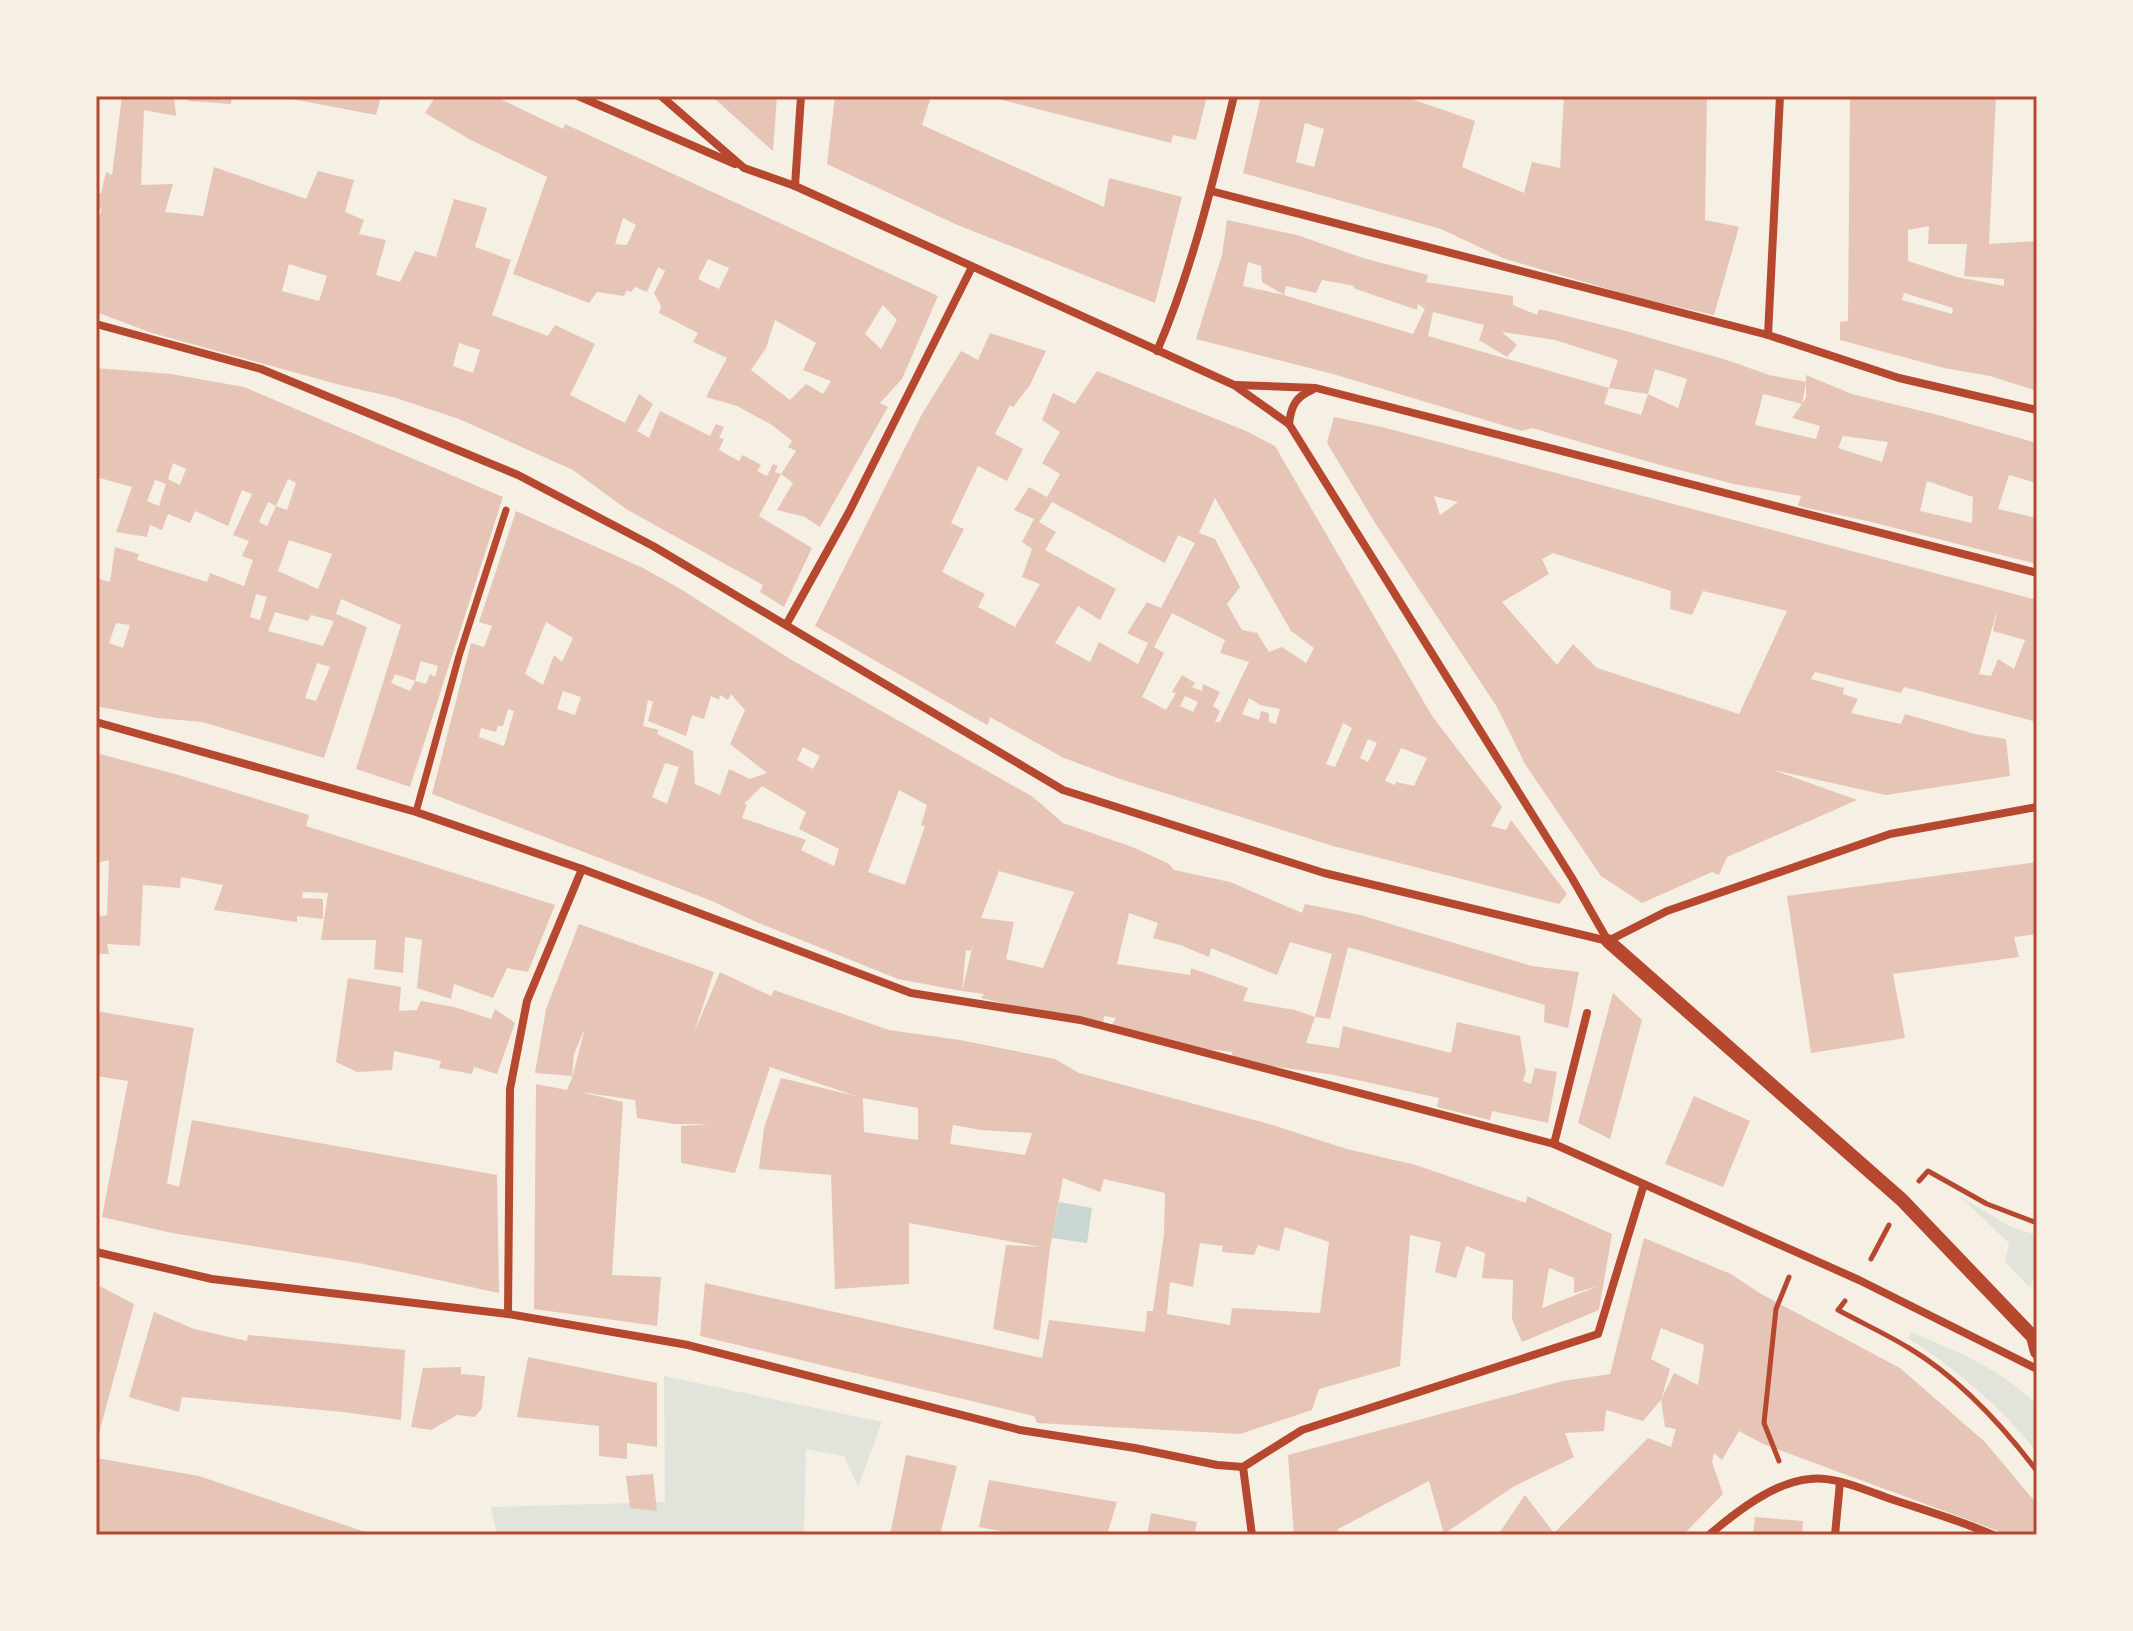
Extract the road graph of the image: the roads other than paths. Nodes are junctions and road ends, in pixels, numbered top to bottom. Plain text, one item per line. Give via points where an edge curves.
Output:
1 (578, 96) edge
2 (661, 96) edge
3 (801, 96) edge
4 (1234, 96) edge
5 (1780, 96) edge
6 (744, 168) junction
7 (795, 186) junction
8 (1211, 191) junction
9 (972, 267) junction
10 (96, 324) edge
11 (1768, 335) junction
12 (1157, 351) junction
13 (1234, 385) junction
14 (1316, 388) junction
15 (2037, 410) edge
16 (1289, 424) junction
17 (506, 510) dead end
18 (2037, 573) edge
19 (786, 625) junction
20 (96, 722) edge
21 (2037, 807) edge
22 (416, 812) junction
23 (582, 869) junction
24 (1608, 941) junction
25 (1587, 1013) dead end
26 (1554, 1144) junction
27 (1644, 1184) junction
28 (96, 1252) edge
29 (508, 1314) junction
30 (2035, 1332) edge
31 (2037, 1352) edge
32 (2037, 1369) edge
33 (1243, 1467) junction
34 (1840, 1482) junction
35 (1972, 1531) edge
36 (1252, 1535) edge
37 (1709, 1535) edge
38 (1835, 1535) edge
39 (1993, 1535) edge

1 - 6 street
2 - 6 street
3 - 7 street
4 - 8 street
5 - 11 street
6 - 7 street
7 - 9 street
8 - 11 street
8 - 12 street
9 - 12 street
9 - 19 street
10 - 19 street via 261,369 518,475
11 - 15 street via 1899,378
12 - 13 street
13 - 14 street
13 - 16 street
14 - 16 street via 1299,395
14 - 18 street
16 - 24 street
17 - 22 street
19 - 24 street via 1063,790 1324,873
20 - 22 street
21 - 24 street via 1890,834 1667,911
22 - 23 street
23 - 26 street via 911,993 1080,1020
23 - 29 street via 527,1001 510,1089
24 - 30 street via 1902,1200
25 - 26 street
26 - 27 street
27 - 32 street via 1859,1280
27 - 33 street via 1598,1334 1302,1430
28 - 29 street via 212,1279
29 - 33 street via 688,1345 1020,1430
30 - 31 street
33 - 36 street
34 - 35 street
34 - 37 street via 1812,1478 1789,1484
34 - 38 street
35 - 39 street

